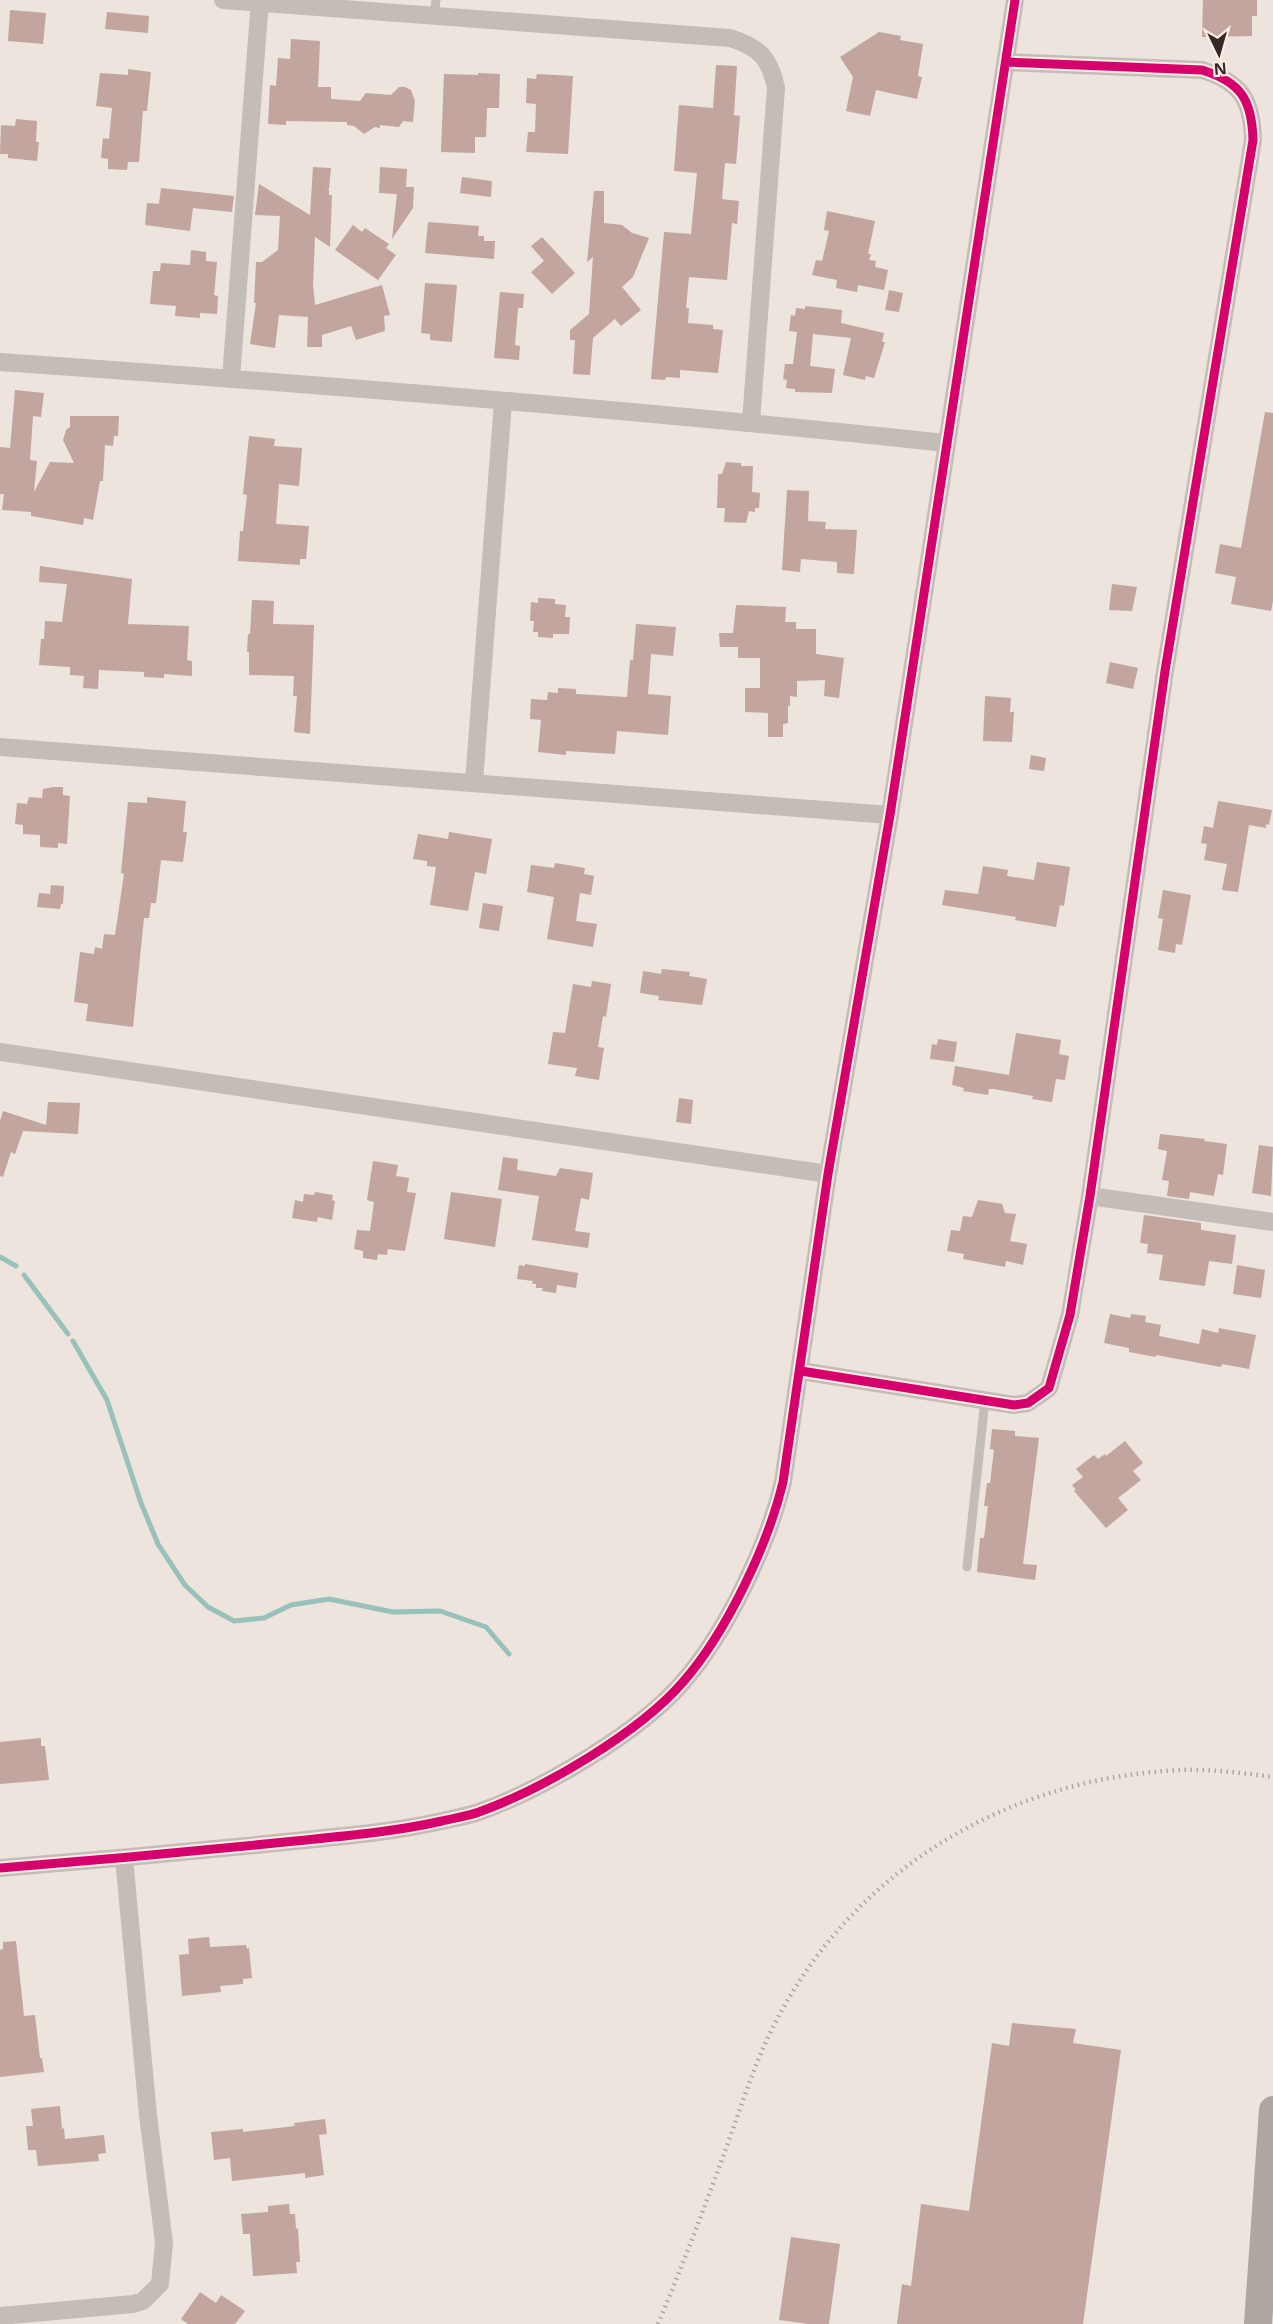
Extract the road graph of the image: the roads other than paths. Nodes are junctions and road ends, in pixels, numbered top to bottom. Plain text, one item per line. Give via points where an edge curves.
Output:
1 (223, 0) edge
2 (1015, 0) edge
3 (260, 2) edge
4 (435, 8) edge
5 (1006, 62) junction
6 (0, 362) edge
7 (231, 378) junction
8 (503, 402) junction
9 (751, 422) junction
10 (945, 443) junction
11 (0, 747) edge
12 (474, 782) junction
13 (890, 815) junction
14 (0, 1052) edge
15 (828, 1174) junction
16 (1090, 1196) junction
17 (1273, 1221) edge
18 (801, 1371) junction
19 (986, 1400) junction
20 (968, 1567) dead end
21 (124, 1858) junction
22 (0, 1868) edge
23 (1273, 2110) edge
24 (0, 2316) edge
25 (1258, 2324) edge

1 - 3 street
2 - 5 street
3 - 4 street
3 - 7 street
4 - 9 street via 730,38 763,55 773,71 776,88
5 - 10 street
5 - 16 street via 1202,70 1237,87 1253,118 1253,140 1165,671
6 - 7 street
7 - 8 street
8 - 9 street
8 - 12 street
9 - 10 street
10 - 13 street
11 - 12 street
12 - 13 street
13 - 15 street
14 - 15 street
15 - 18 street
16 - 17 street
16 - 19 street via 1070,1315 1049,1388 1028,1403
18 - 19 street
18 - 21 street via 777,1507 730,1614 683,1682 624,1733 538,1786 478,1813 398,1830
19 - 20 lane
21 - 22 street
21 - 24 street via 164,2243 160,2284 143,2301 133,2304
23 - 25 highway

